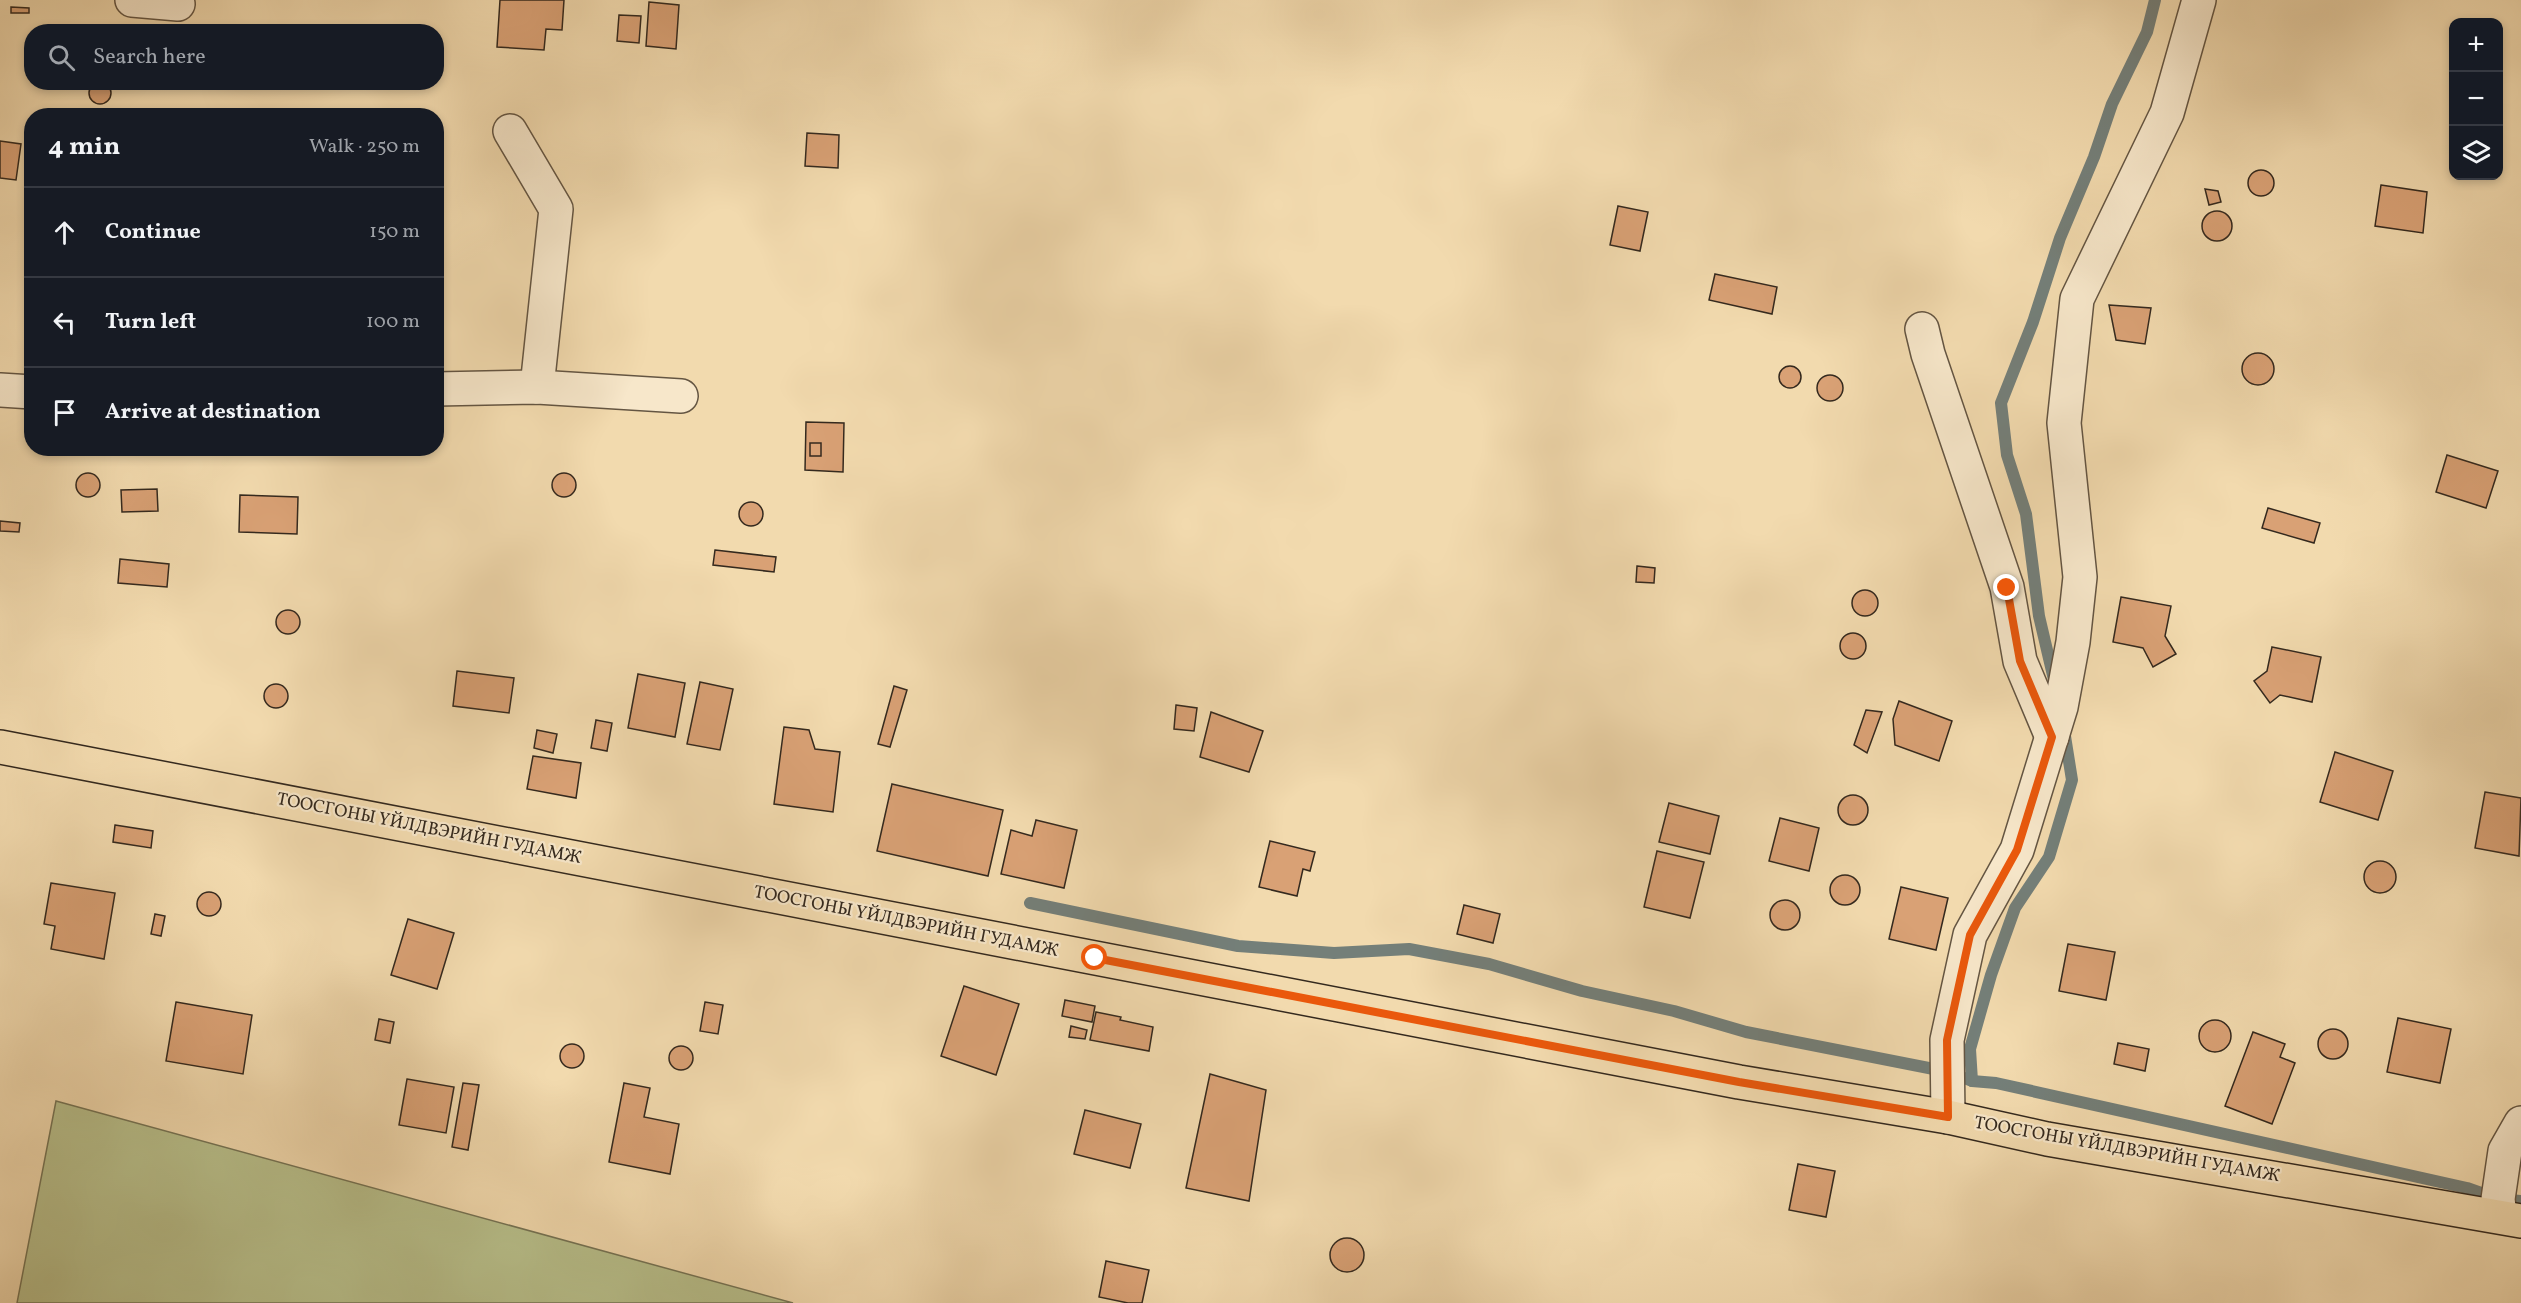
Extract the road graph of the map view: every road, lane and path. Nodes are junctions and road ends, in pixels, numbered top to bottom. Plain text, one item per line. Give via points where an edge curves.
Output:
1 (132, 0) edge
2 (2199, 0) edge
3 (178, 4) dead end
4 (510, 131) dead end
5 (1922, 329) dead end
6 (537, 387) junction
7 (444, 389) edge
8 (0, 390) edge
9 (24, 392) edge
10 (681, 396) dead end
11 (2052, 737) junction
12 (0, 747) edge
13 (1948, 1117) junction
14 (2521, 1123) edge
15 (2511, 1218) edge

1 - 3 street
2 - 11 street via 2167,114 2077,299 2064,423 2080,577 2073,642
4 - 6 street via 556,209
5 - 11 street via 2007,588 2020,661
6 - 7 street
6 - 10 street
8 - 9 street
11 - 13 street via 2017,850 1970,935 1947,1040
12 - 13 main road, ТООСГОНЫ ҮЙЛДВЭРИЙН ГУДАМЖ via 1739,1082
13 - 15 main road, ТООСГОНЫ ҮЙЛДВЭРИЙН ГУДАМЖ via 2047,1139
14 - 15 street via 2505,1150 2498,1199

